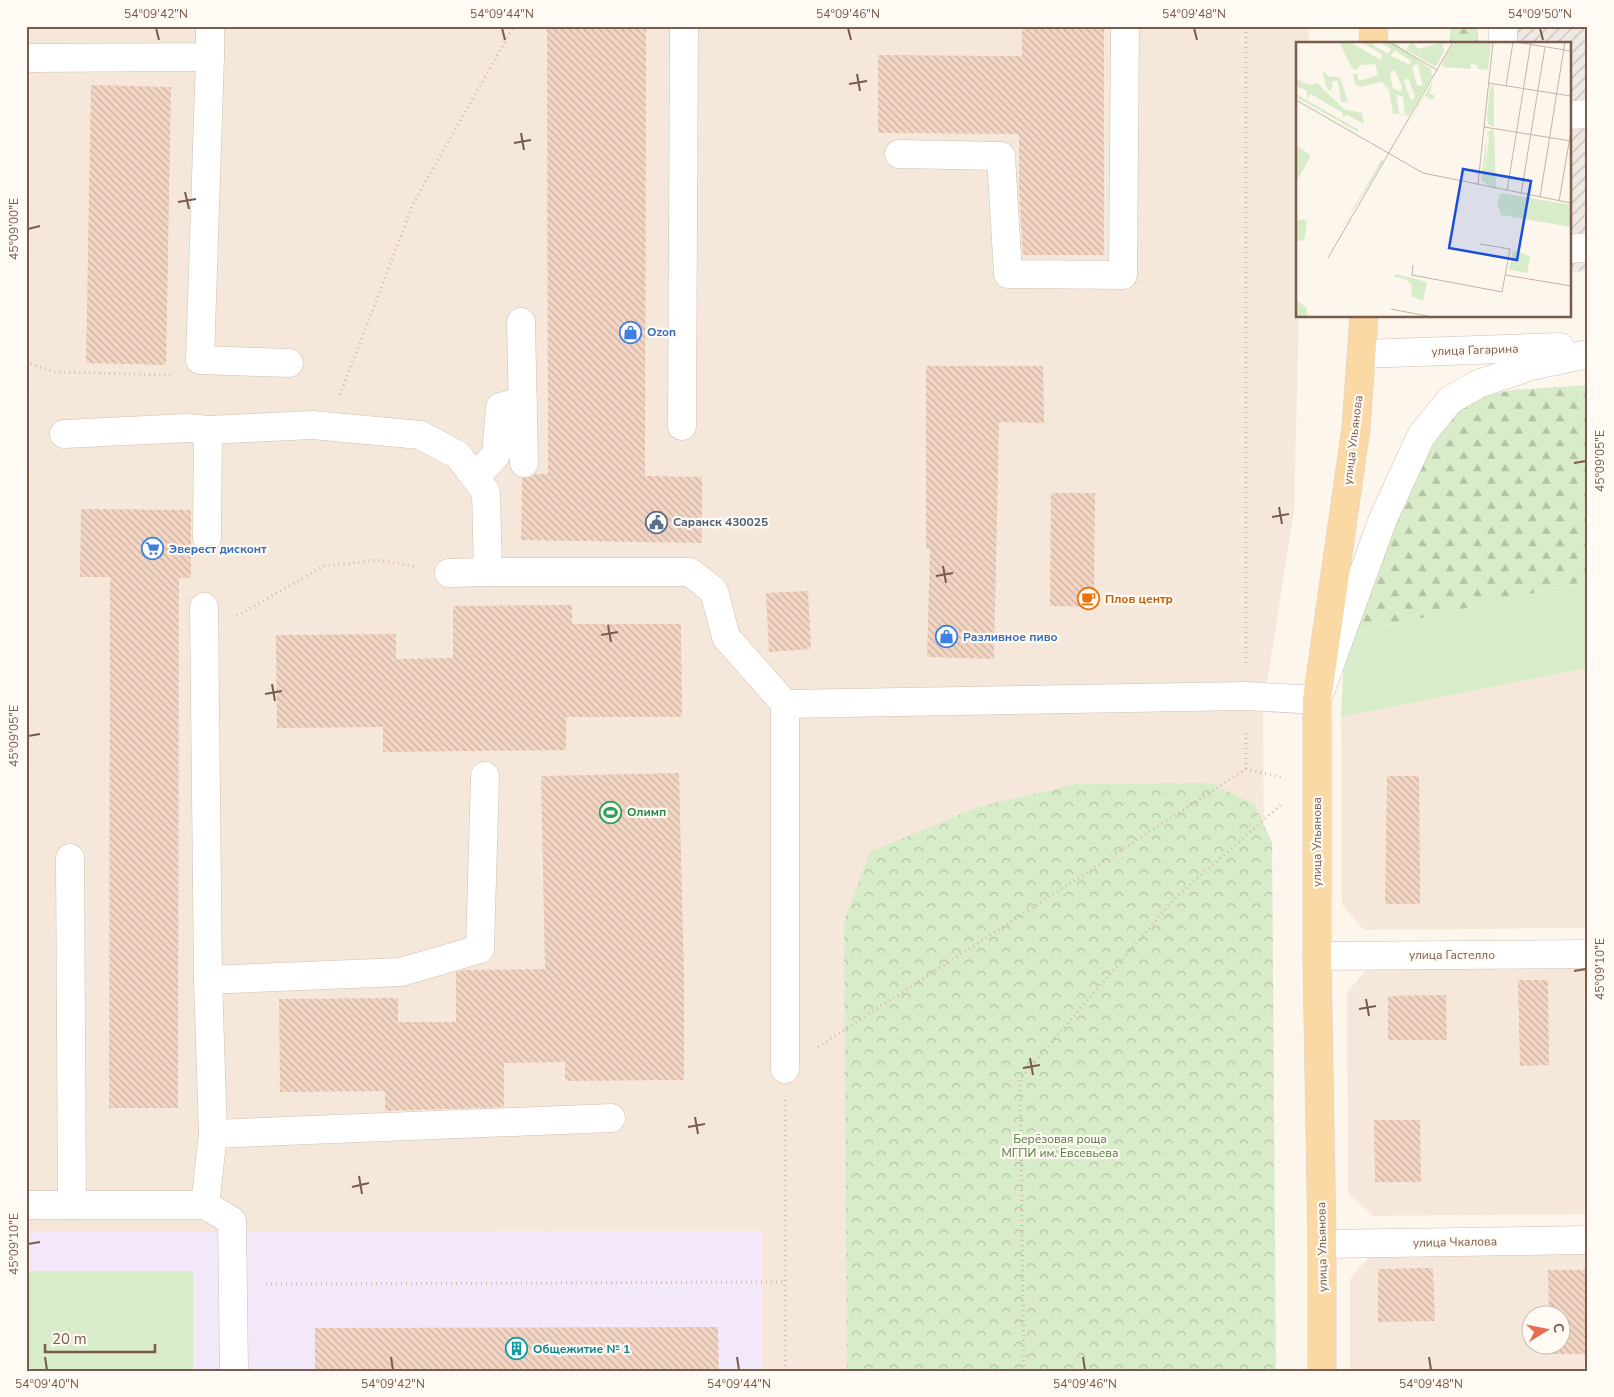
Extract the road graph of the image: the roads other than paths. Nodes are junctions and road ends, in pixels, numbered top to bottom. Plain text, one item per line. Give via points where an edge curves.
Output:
1 (210, 26) edge
2 (684, 26) edge
3 (1125, 26) edge
4 (1374, 26) edge
5 (1503, 26) edge
6 (1373, 42) edge
7 (1503, 42) edge
8 (210, 57) junction
9 (26, 58) edge
10 (1588, 114) edge
11 (1572, 115) edge
12 (899, 154) dead end
13 (1588, 247) edge
14 (1572, 249) edge
15 (1364, 318) edge
16 (521, 322) dead end
17 (1588, 346) edge
18 (1362, 354) junction
19 (1588, 354) edge
20 (289, 363) dead end
21 (523, 401) junction
22 (682, 426) dead end
23 (208, 430) junction
24 (64, 434) dead end
25 (524, 463) dead end
26 (475, 478) junction
27 (208, 538) dead end
28 (488, 572) junction
29 (449, 573) road end
30 (204, 607) dead end
31 (1317, 700) junction
32 (785, 704) junction
33 (485, 776) dead end
34 (70, 858) dead end
35 (1588, 954) edge
36 (1317, 956) junction
37 (208, 980) junction
38 (785, 1069) road end
39 (611, 1118) dead end
40 (213, 1134) junction
41 (205, 1204) junction
42 (26, 1205) edge
43 (72, 1205) junction
44 (1588, 1240) edge
45 (1322, 1244) junction
46 (234, 1371) edge
47 (1322, 1371) edge

1 - 8 street
2 - 22 street
3 - 12 street via 1123,276 1008,274 1001,156
4 - 6 main road
5 - 7 street
8 - 9 street
8 - 20 street via 200,360
10 - 11 street
13 - 14 street
15 - 18 main road, улица Ульянова
16 - 21 street
17 - 18 street, улица Гагарина
18 - 31 main road, улица Ульянова via 1356,428
19 - 31 street via 1531,366 1478,384 1450,400 1421,436 1383,520
21 - 25 street
21 - 26 street via 500,407 496,455
23 - 24 street via 188,428
23 - 26 street via 313,424 420,435 458,455
23 - 27 street
26 - 28 street via 486,492
28 - 29 street
28 - 32 street via 690,572 714,591 726,637
30 - 37 street
31 - 32 street via 1246,696
31 - 36 main road, улица Ульянова
32 - 38 street
33 - 37 street via 480,949 401,972
34 - 43 street
35 - 36 street, улица Гастелло
36 - 45 main road, улица Ульянова
37 - 40 street
39 - 40 street
40 - 41 street
41 - 43 street
41 - 46 street via 232,1221
42 - 43 street
44 - 45 street, улица Чкалова
45 - 47 main road, улица Ульянова

